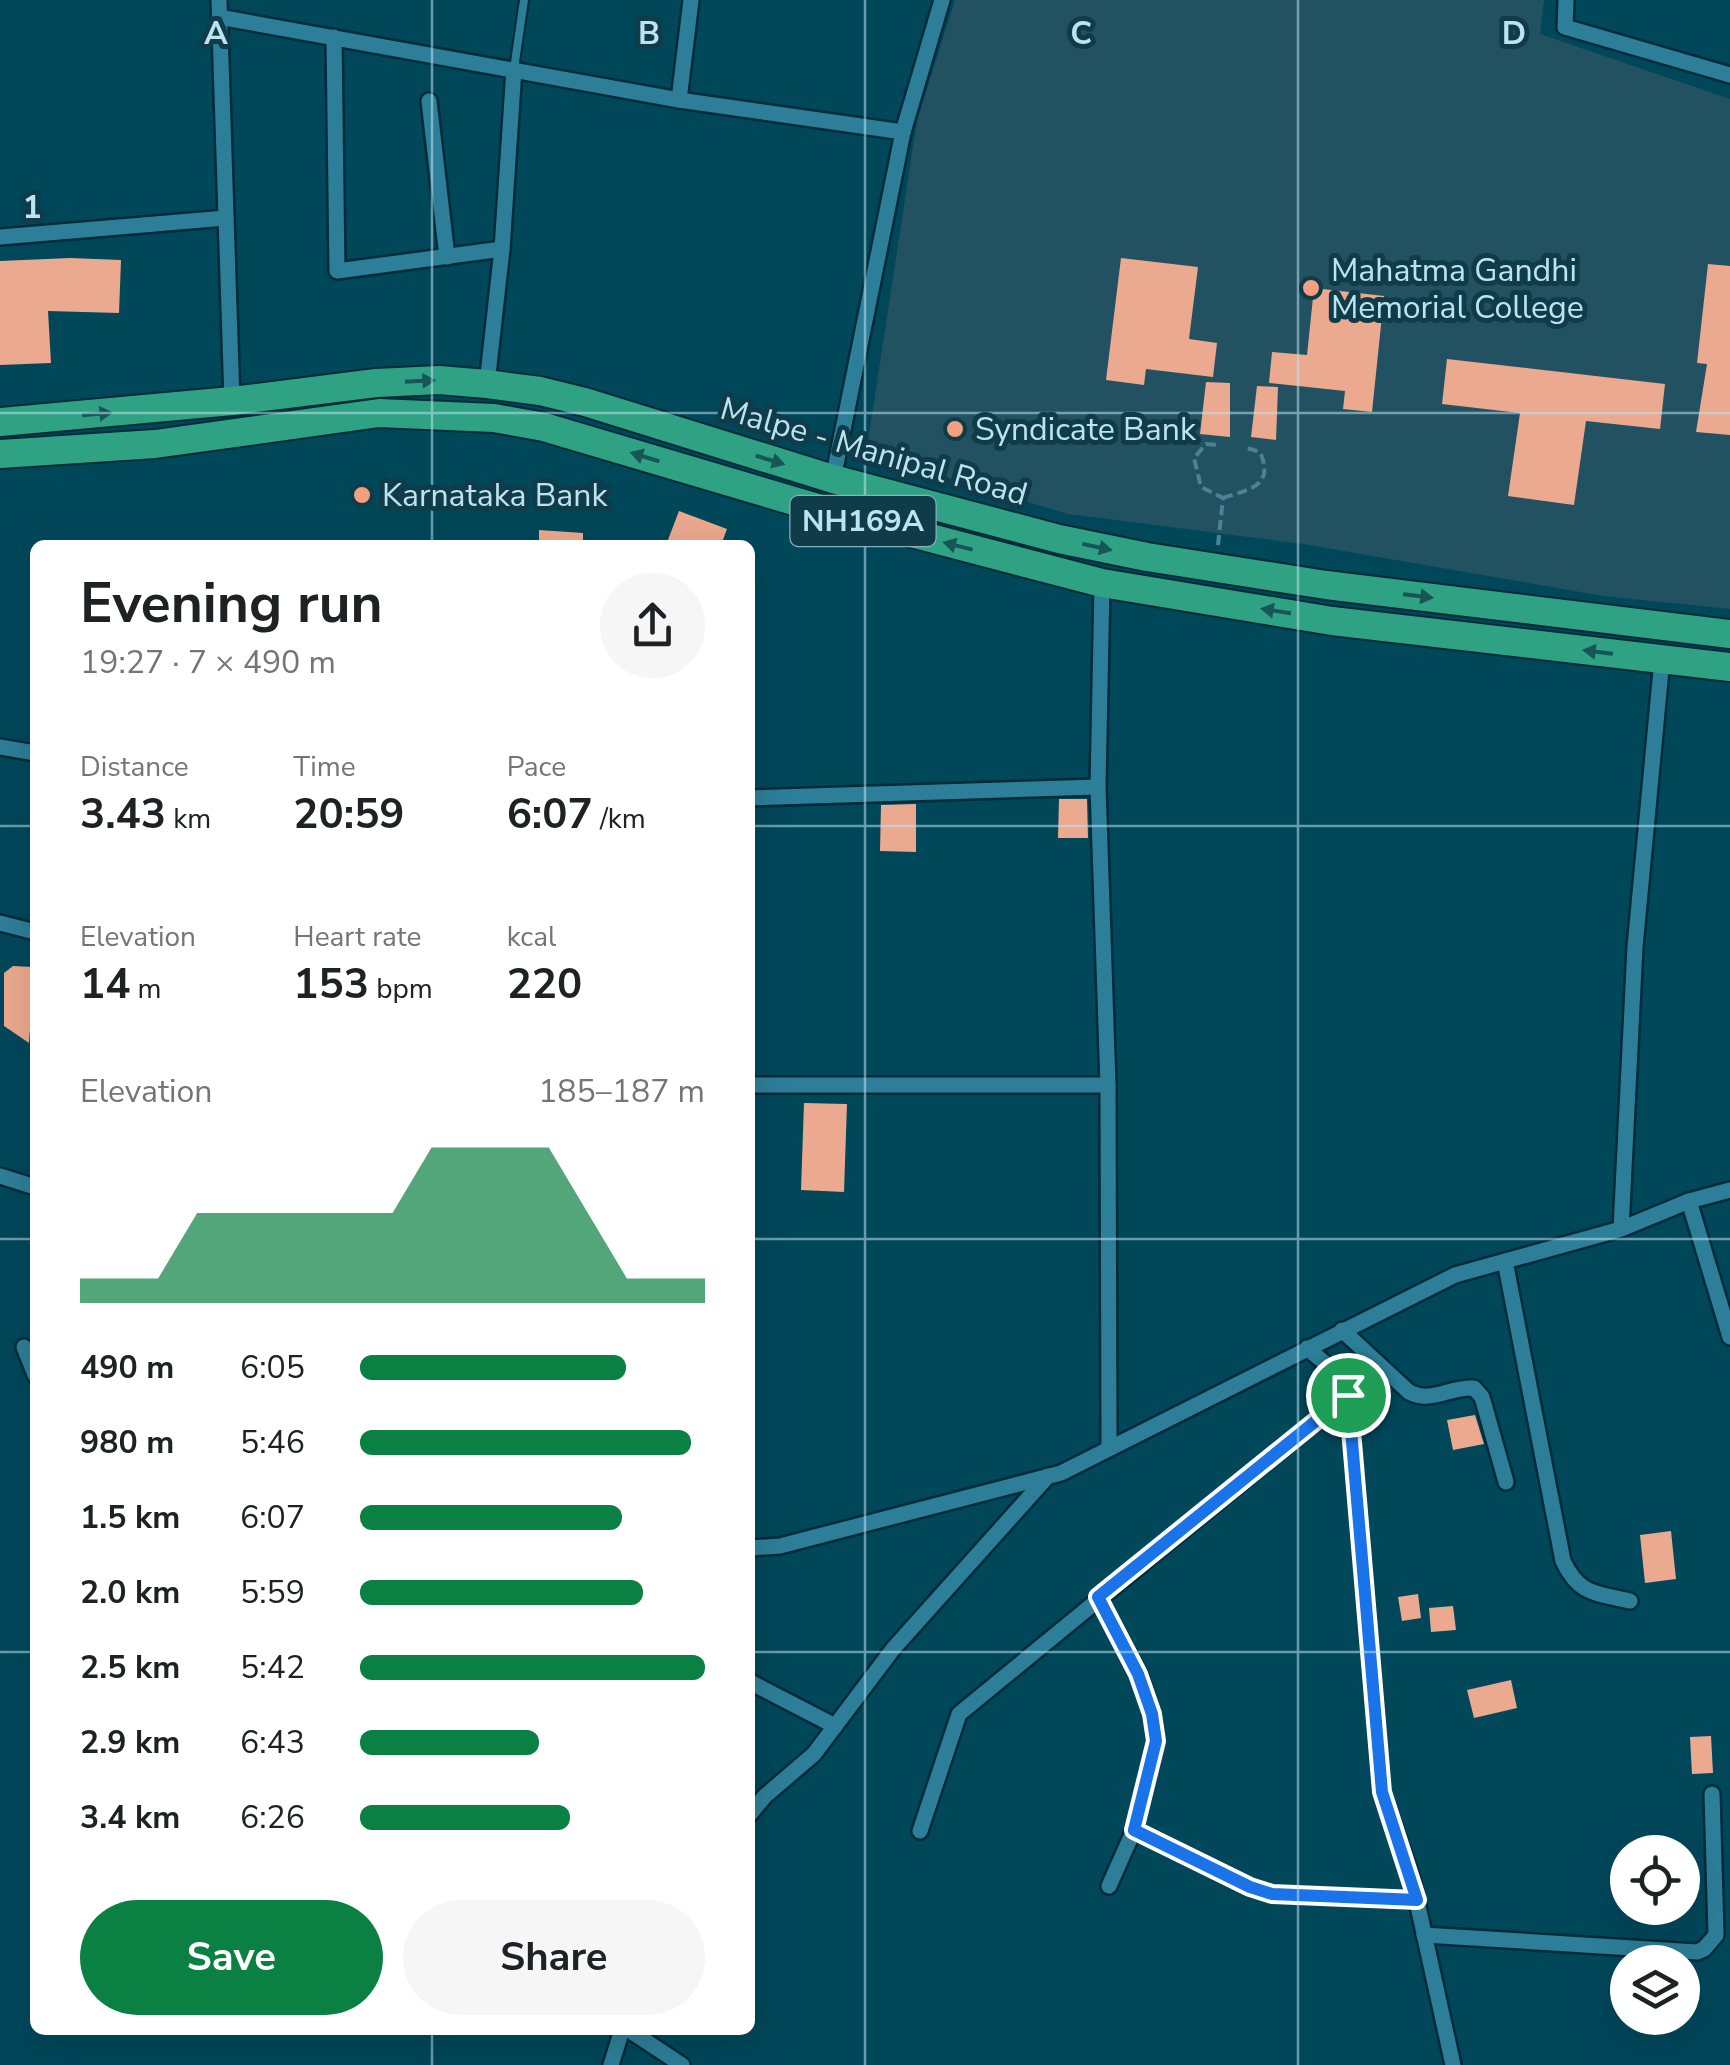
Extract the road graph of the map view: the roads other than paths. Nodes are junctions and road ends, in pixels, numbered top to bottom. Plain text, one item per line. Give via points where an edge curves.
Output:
1 (524, 0) edge
2 (691, 0) edge
3 (942, 0) edge
4 (1566, 0) edge
5 (219, 8) edge
6 (334, 37) junction
7 (514, 69) junction
8 (1730, 76) edge
9 (430, 100) dead end
10 (678, 100) junction
11 (903, 132) junction
12 (226, 218) junction
13 (0, 237) edge
14 (502, 249) junction
15 (446, 256) junction
16 (487, 384) junction
17 (232, 401) junction
18 (153, 409) junction
19 (0, 422) edge
20 (155, 444) junction
21 (0, 454) edge
22 (833, 480) junction
23 (1102, 583) junction
24 (1563, 614) junction
25 (1730, 634) edge
26 (1559, 647) junction
27 (1662, 659) junction
28 (1730, 666) edge
29 (0, 747) edge
30 (30, 752) edge
31 (1098, 787) junction
32 (755, 798) edge
33 (0, 923) edge
34 (30, 931) edge
35 (755, 1085) edge
36 (1108, 1086) junction
37 (0, 1176) edge
38 (30, 1185) edge
39 (1730, 1190) edge
40 (1689, 1201) junction
41 (1621, 1229) junction
42 (1505, 1261) junction
43 (1342, 1330) junction
44 (1730, 1337) edge
45 (24, 1347) dead end
46 (1307, 1348) junction
47 (30, 1362) edge
48 (1348, 1395) junction
49 (1109, 1447) junction
50 (1048, 1476) junction
51 (1506, 1482) dead end
52 (755, 1548) edge
53 (1098, 1597) junction
54 (1630, 1601) dead end
55 (755, 1685) edge
56 (835, 1726) junction
57 (1712, 1794) dead end
58 (755, 1808) edge
59 (1134, 1830) junction
60 (920, 1831) dead end
61 (1109, 1886) dead end
62 (1417, 1900) junction
63 (1424, 1934) junction
64 (1712, 1942) junction
65 (1730, 1948) edge
66 (624, 2035) edge
67 (634, 2035) edge
68 (610, 2065) edge
69 (682, 2065) edge
70 (1452, 2065) edge

1 - 7 lane
2 - 10 street
3 - 11 street
4 - 8 street via 1565,28
5 - 6 street
5 - 12 street
6 - 7 street
6 - 15 street via 338,271
7 - 10 street
7 - 14 street
9 - 15 street
10 - 11 street
11 - 22 street
12 - 13 street
12 - 17 street
14 - 15 street
14 - 16 street
17 -> 16 highway, Malpe - Manipal Road / NH169A via 376,383
16 -> 22 highway, Malpe - Manipal Road / NH169A via 585,402
17 - 18 highway, Malpe - Manipal Road / NH169A
19 -> 18 highway, Malpe - Manipal Road / NH169A
18 - 20 highway
20 - 21 highway, Malpe - Manipal Road / NH169A
23 -> 20 highway, Malpe - Manipal Road / NH169A via 494,418 379,413
22 -> 24 highway, Malpe - Manipal Road / NH169A via 1059,539 1216,570
26 -> 23 highway, Malpe - Manipal Road / NH169A
23 - 31 street
24 - 25 highway, Malpe - Manipal Road / NH169A
24 - 26 street
27 -> 26 highway, Malpe - Manipal Road / NH169A
27 - 28 highway, Malpe - Manipal Road / NH169A
27 - 41 street via 1635,947
29 - 30 street
31 - 32 street
31 - 36 street
33 - 34 street
35 - 36 street
36 - 49 street
37 - 38 street
39 - 40 street
40 - 41 street
40 - 44 street
41 - 42 street
42 - 43 street via 1455,1274
42 - 54 street via 1562,1560 1584,1590
43 - 46 street
43 - 51 street via 1420,1398 1474,1388
45 - 47 street
46 - 48 street via 1332,1369
46 - 49 street
48 - 53 street
48 - 62 street via 1382,1792
49 - 50 street
50 - 52 street
50 - 56 street via 892,1649
53 - 59 street via 1152,1714 1156,1741
53 - 60 street via 959,1714
55 - 56 street
56 - 58 street
57 - 64 street
59 - 61 street
59 - 62 street via 1272,1894
62 - 63 street
63 - 64 street via 1697,1952
63 - 70 street
64 - 65 street
66 - 68 street
67 - 69 street

